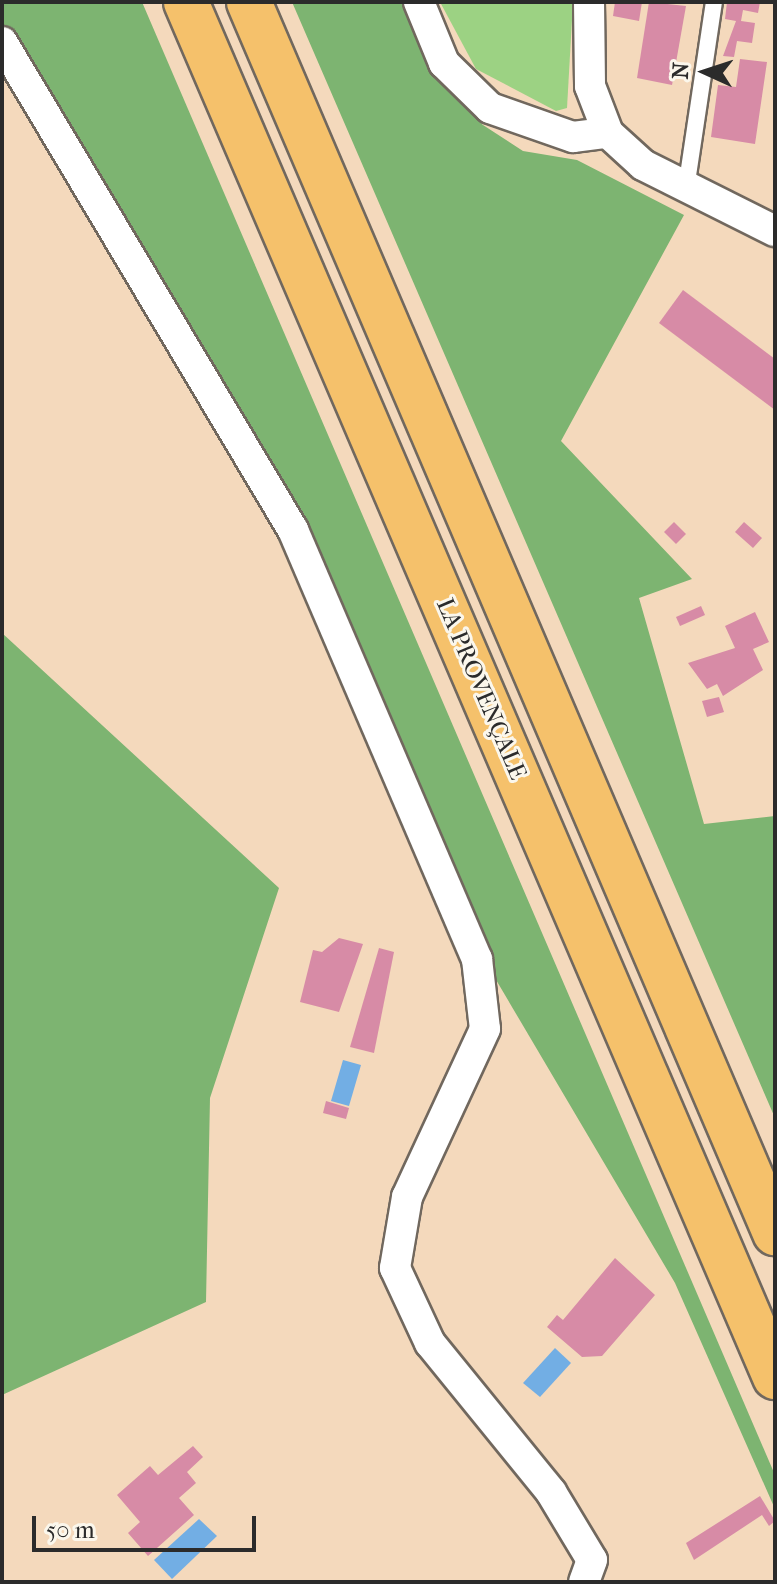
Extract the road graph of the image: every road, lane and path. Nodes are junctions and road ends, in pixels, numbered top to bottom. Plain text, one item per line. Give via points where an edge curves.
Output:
1 (186, 2) edge
2 (249, 2) edge
3 (419, 2) edge
4 (589, 2) edge
5 (714, 2) edge
6 (2, 42) edge
7 (608, 133) junction
8 (686, 189) junction
9 (775, 231) edge
10 (775, 1233) edge
11 (775, 1377) edge
12 (584, 1582) edge

1 - 11 highway, LA PROVENÇALE
2 - 10 highway
3 - 7 street via 444,63 490,108 573,137
4 - 7 street via 590,86
5 - 8 lane
6 - 12 street via 293,530 477,959 485,1029 407,1197 395,1268 430,1343 551,1492 592,1560
7 - 8 street
8 - 9 street

